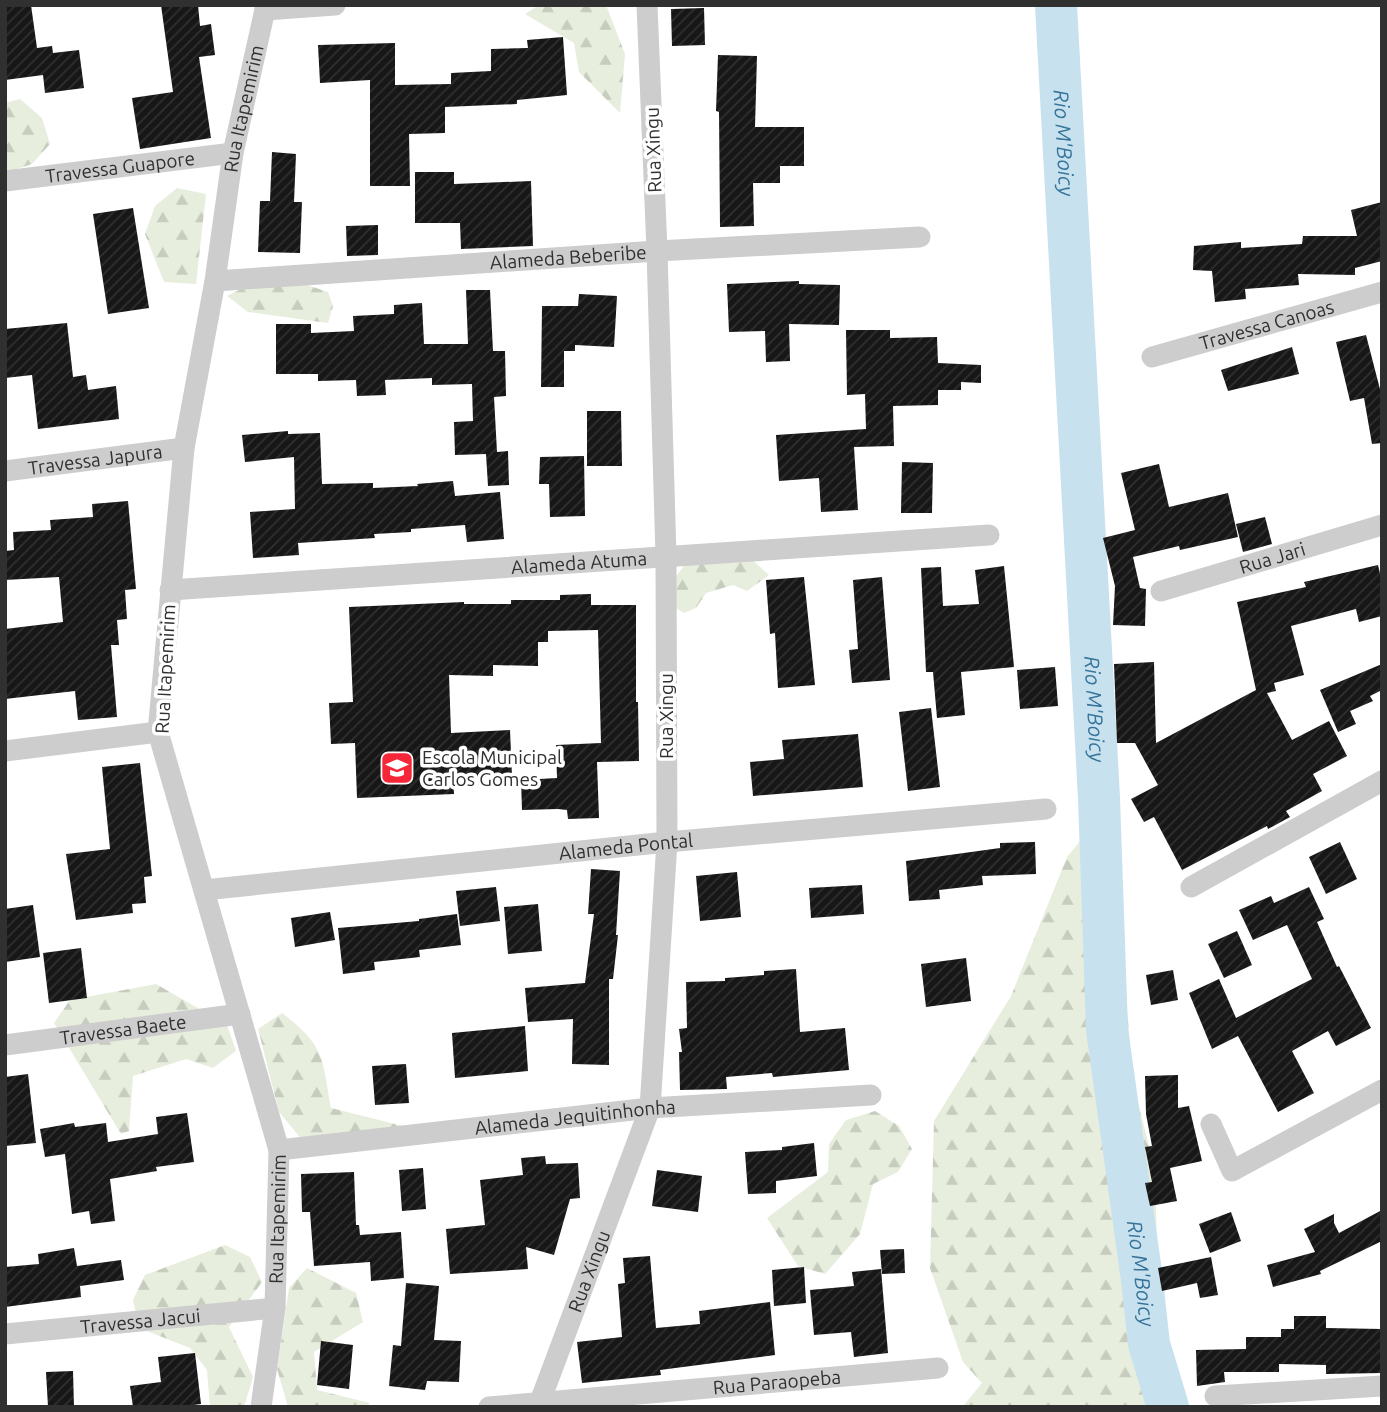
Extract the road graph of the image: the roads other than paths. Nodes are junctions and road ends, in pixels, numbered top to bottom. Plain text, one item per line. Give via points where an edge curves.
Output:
1 (335, 5) edge
2 (647, 5) edge
3 (266, 8) edge
4 (233, 153) junction
5 (5, 181) edge
6 (920, 237) dead end
7 (657, 251) junction
8 (215, 281) junction
9 (1382, 292) edge
10 (1152, 357) dead end
11 (184, 448) junction
12 (5, 471) edge
13 (1382, 525) edge
14 (989, 535) dead end
15 (666, 556) junction
16 (170, 590) junction
17 (1161, 591) dead end
18 (158, 732) junction
19 (5, 751) edge
20 (1382, 781) edge
21 (1046, 809) dead end
22 (667, 842) junction
23 (1191, 887) dead end
24 (204, 890) junction
25 (240, 1014) junction
26 (5, 1045) edge
27 (1382, 1090) edge
28 (871, 1095) dead end
29 (650, 1108) junction
30 (1211, 1124) dead end
31 (279, 1150) junction
32 (275, 1308) junction
33 (5, 1334) edge
34 (938, 1368) dead end
35 (1382, 1386) edge
36 (1215, 1396) dead end
37 (538, 1404) edge
38 (261, 1407) edge
39 (489, 1407) edge

1 - 3 street
2 - 7 street, Rua Xingu
3 - 4 street, Rua Itapemirim
4 - 5 street, Travessa Guapore
4 - 8 street, Rua Itapemirim
6 - 7 street, Alameda Beberibe
7 - 8 street, Alameda Beberibe
7 - 15 street, Rua Xingu
8 - 11 street, Rua Itapemirim
9 - 10 street, Travessa Canoas
11 - 12 street, Travessa Japura
11 - 16 street, Rua Itapemirim
13 - 17 street, Rua Jari
14 - 15 street, Alameda Atuma
15 - 16 street, Alameda Atuma
15 - 22 street, Rua Xingu
16 - 18 street, Rua Itapemirim
18 - 19 street
18 - 24 street, Rua Itapemirim
20 - 23 street
21 - 22 street, Alameda Pontal
22 - 24 street, Alameda Pontal
22 - 29 street, Rua Xingu
24 - 25 street, Rua Itapemirim
25 - 26 street, Travessa Baete
25 - 31 street, Rua Itapemirim
27 - 30 street via 1233,1171
28 - 29 street, Alameda Jequitinhonha
29 - 31 street, Alameda Jequitinhonha
29 - 37 street, Rua Xingu
31 - 32 street, Rua Itapemirim
32 - 33 street, Travessa Jacui
32 - 38 street, Rua Itapemirim
34 - 37 street, Rua Paraopeba
35 - 36 street
37 - 39 street, Rua Paraopeba

